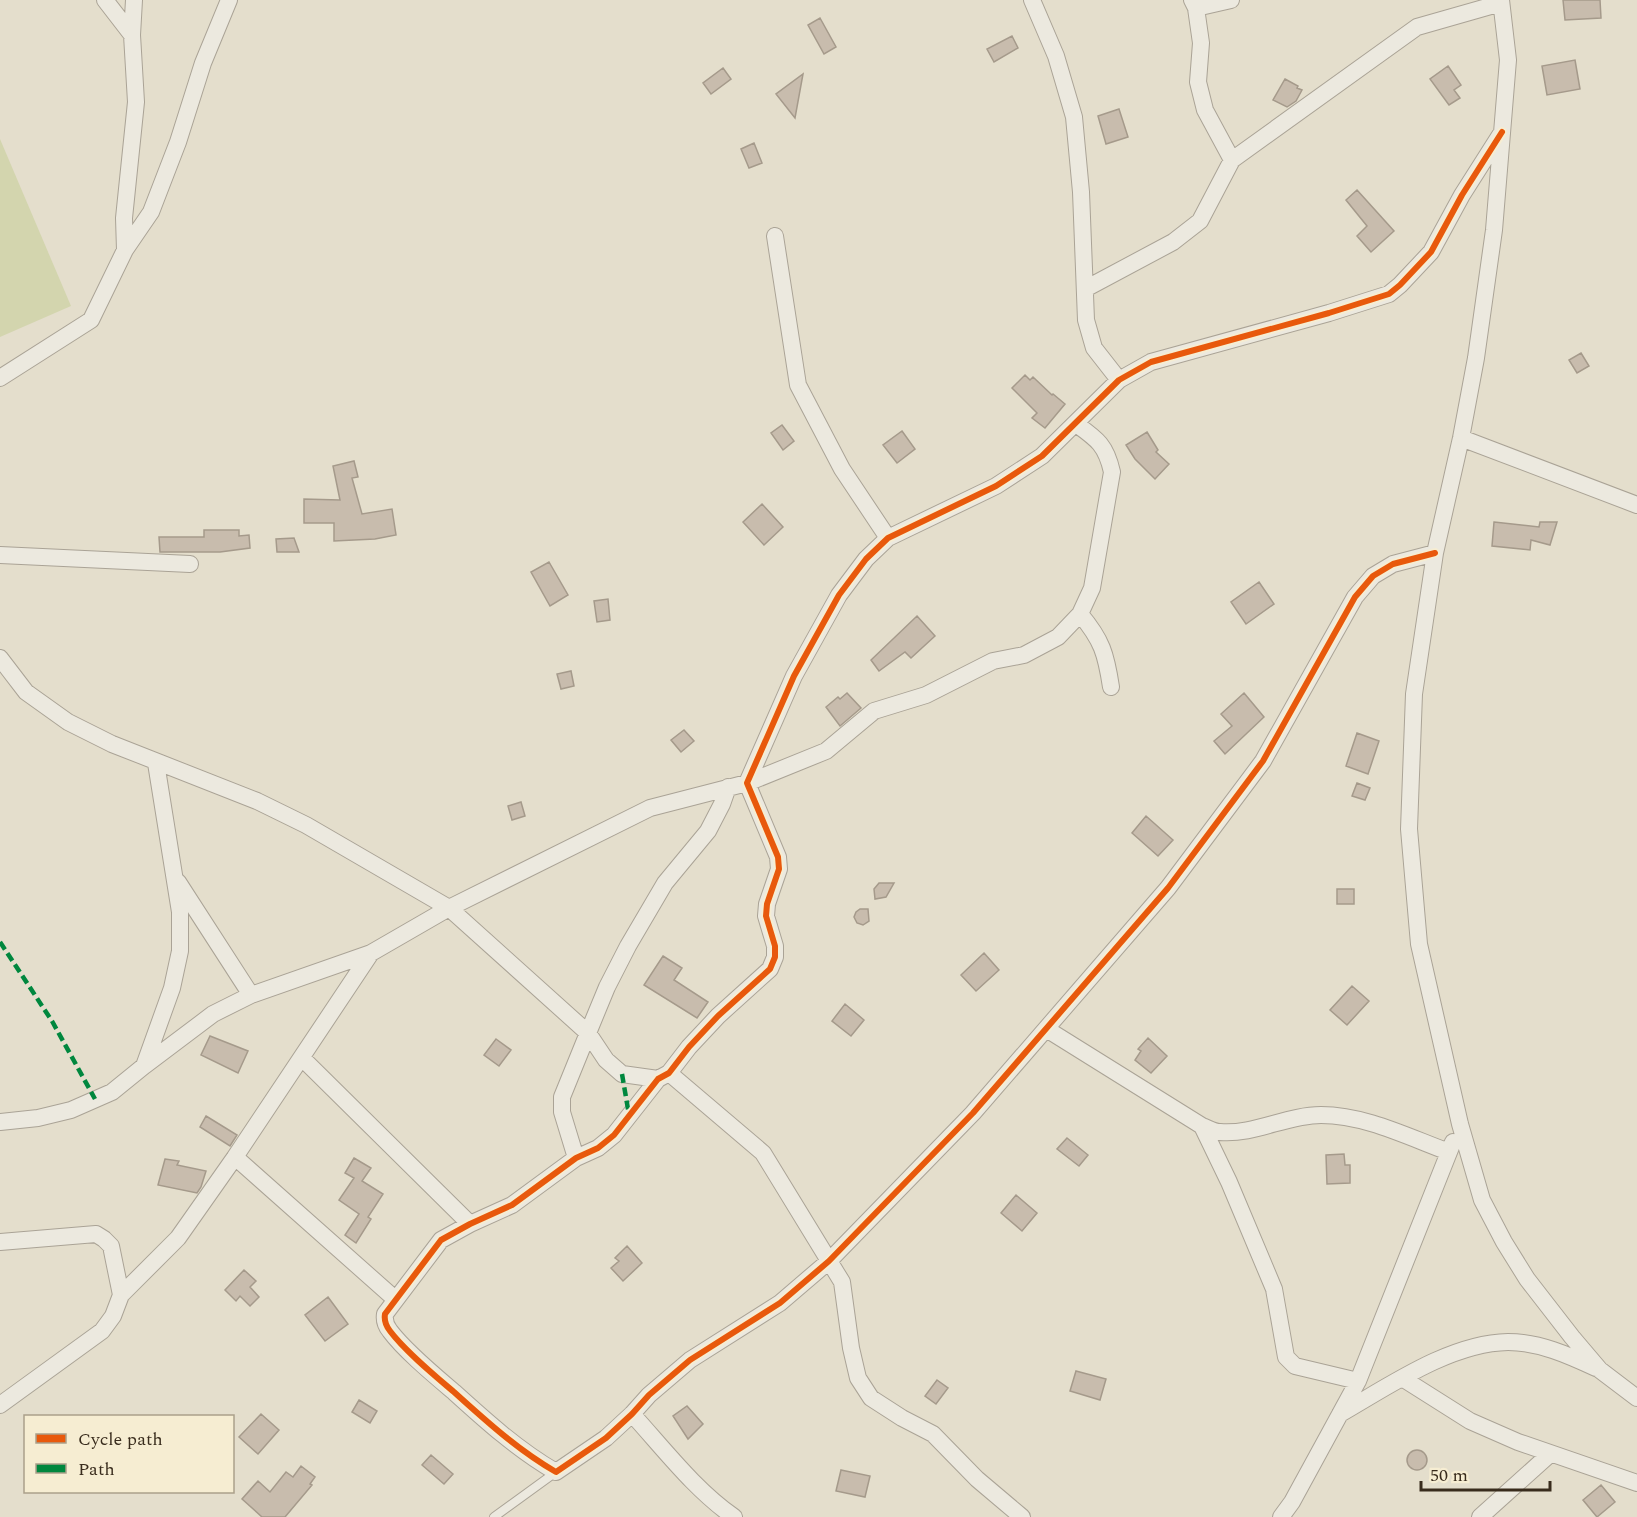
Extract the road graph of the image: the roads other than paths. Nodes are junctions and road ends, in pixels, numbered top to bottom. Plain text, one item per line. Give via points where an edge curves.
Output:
1 (105, 0) edge
2 (134, 0) edge
3 (229, 0) edge
4 (1032, 0) edge
5 (1231, 0) edge
6 (1501, 1) edge
7 (1194, 4) edge
8 (132, 35) junction
9 (1502, 132) junction
10 (1232, 160) junction
11 (775, 237) dead end
12 (124, 250) junction
13 (1085, 289) junction
14 (0, 378) edge
15 (1119, 380) junction
16 (1076, 424) junction
17 (1461, 438) junction
18 (1637, 505) edge
19 (888, 538) junction
20 (1435, 553) junction
21 (0, 555) edge
22 (190, 564) dead end
23 (1080, 614) junction
24 (0, 658) edge
25 (1111, 687) dead end
26 (156, 763) junction
27 (747, 783) junction
28 (728, 787) junction
29 (175, 877) junction
30 (449, 908) junction
31 (371, 953) junction
32 (251, 995) junction
33 (1048, 1030) junction
34 (588, 1033) junction
35 (302, 1058) junction
36 (144, 1066) junction
37 (663, 1076) junction
38 (0, 1122) edge
39 (1460, 1124) junction
40 (1202, 1126) junction
41 (1449, 1152) junction
42 (236, 1157) junction
43 (576, 1158) junction
44 (470, 1224) junction
45 (0, 1242) edge
46 (829, 1261) junction
47 (121, 1295) junction
48 (395, 1299) junction
49 (1600, 1370) junction
50 (1402, 1378) junction
51 (1358, 1381) junction
52 (1637, 1398) edge
53 (0, 1405) edge
54 (632, 1414) junction
55 (1339, 1414) junction
56 (1551, 1454) junction
57 (556, 1472) junction
58 (1634, 1485) edge
59 (494, 1517) edge
60 (734, 1517) edge
61 (1022, 1517) edge
62 (1281, 1517) edge
63 (1479, 1517) edge

1 - 8 street
2 - 8 street
3 - 12 street via 151,212
4 - 13 street via 1056,56 1074,117
5 - 7 street
6 - 9 street via 1508,60
6 - 10 street via 1418,27
7 - 10 street via 1201,43 1198,82 1205,110
8 - 12 street via 136,102
9 - 15 street via 1431,252 1389,294 1151,362
9 - 17 street via 1494,230
10 - 13 street via 1200,221 1173,242
11 - 19 street via 798,385 842,469
12 - 14 street via 91,320
13 - 15 street via 1086,320 1094,348
15 - 16 street
16 - 19 street via 1042,456 996,486
16 - 23 street via 1097,439 1108,454 1112,472 1092,588
17 - 18 street
17 - 20 street
19 - 27 street via 866,559 839,596 794,676
20 - 33 street via 1394,564 1372,576 1355,597 1263,761 1168,888
20 - 39 street via 1414,694 1409,829 1419,944
21 - 22 street
23 - 25 street via 1106,654
23 - 27 street via 1058,637 1024,655 993,661 926,695 874,711 826,751
24 - 26 street via 26,692 68,722
26 - 29 street
26 - 30 street via 257,801 306,825
27 - 28 street
27 - 37 street via 778,857 779,869 766,916 775,957 770,969 718,1016
28 - 30 street via 650,808
28 - 34 street via 708,831 665,882 628,945
29 - 32 street
29 - 36 street via 180,951 172,988
30 - 31 street
30 - 34 street
31 - 32 street
31 - 35 street
32 - 36 street via 213,1014
33 - 40 street
33 - 46 street
34 - 37 street via 606,1060 622,1074
34 - 43 street via 562,1097 562,1112
35 - 42 street
35 - 44 street
36 - 38 street via 112,1092 71,1110
37 - 43 street via 614,1135
37 - 46 street via 763,1153
39 - 41 street
39 - 49 street via 1482,1200 1504,1242 1527,1279
40 - 41 street via 1220,1132 1319,1115 1349,1118
40 - 51 street via 1274,1289 1286,1357 1295,1366
41 - 51 street
42 - 47 street via 178,1238
42 - 48 street
43 - 44 street via 512,1205
44 - 48 street via 441,1240
45 - 47 street via 96,1234 111,1246
46 - 54 street via 780,1303 690,1360
46 - 61 street via 842,1282 858,1378 871,1398 933,1434
47 - 53 street via 102,1331
48 - 57 street via 385,1314 389,1330 501,1433
49 - 50 street via 1542,1347 1509,1342 1481,1345 1447,1356
49 - 52 street
50 - 55 street
50 - 56 street via 1470,1421
51 - 55 street
54 - 57 street via 606,1438
54 - 60 street via 697,1485
55 - 62 street
56 - 58 street
56 - 63 street
57 - 59 lane

